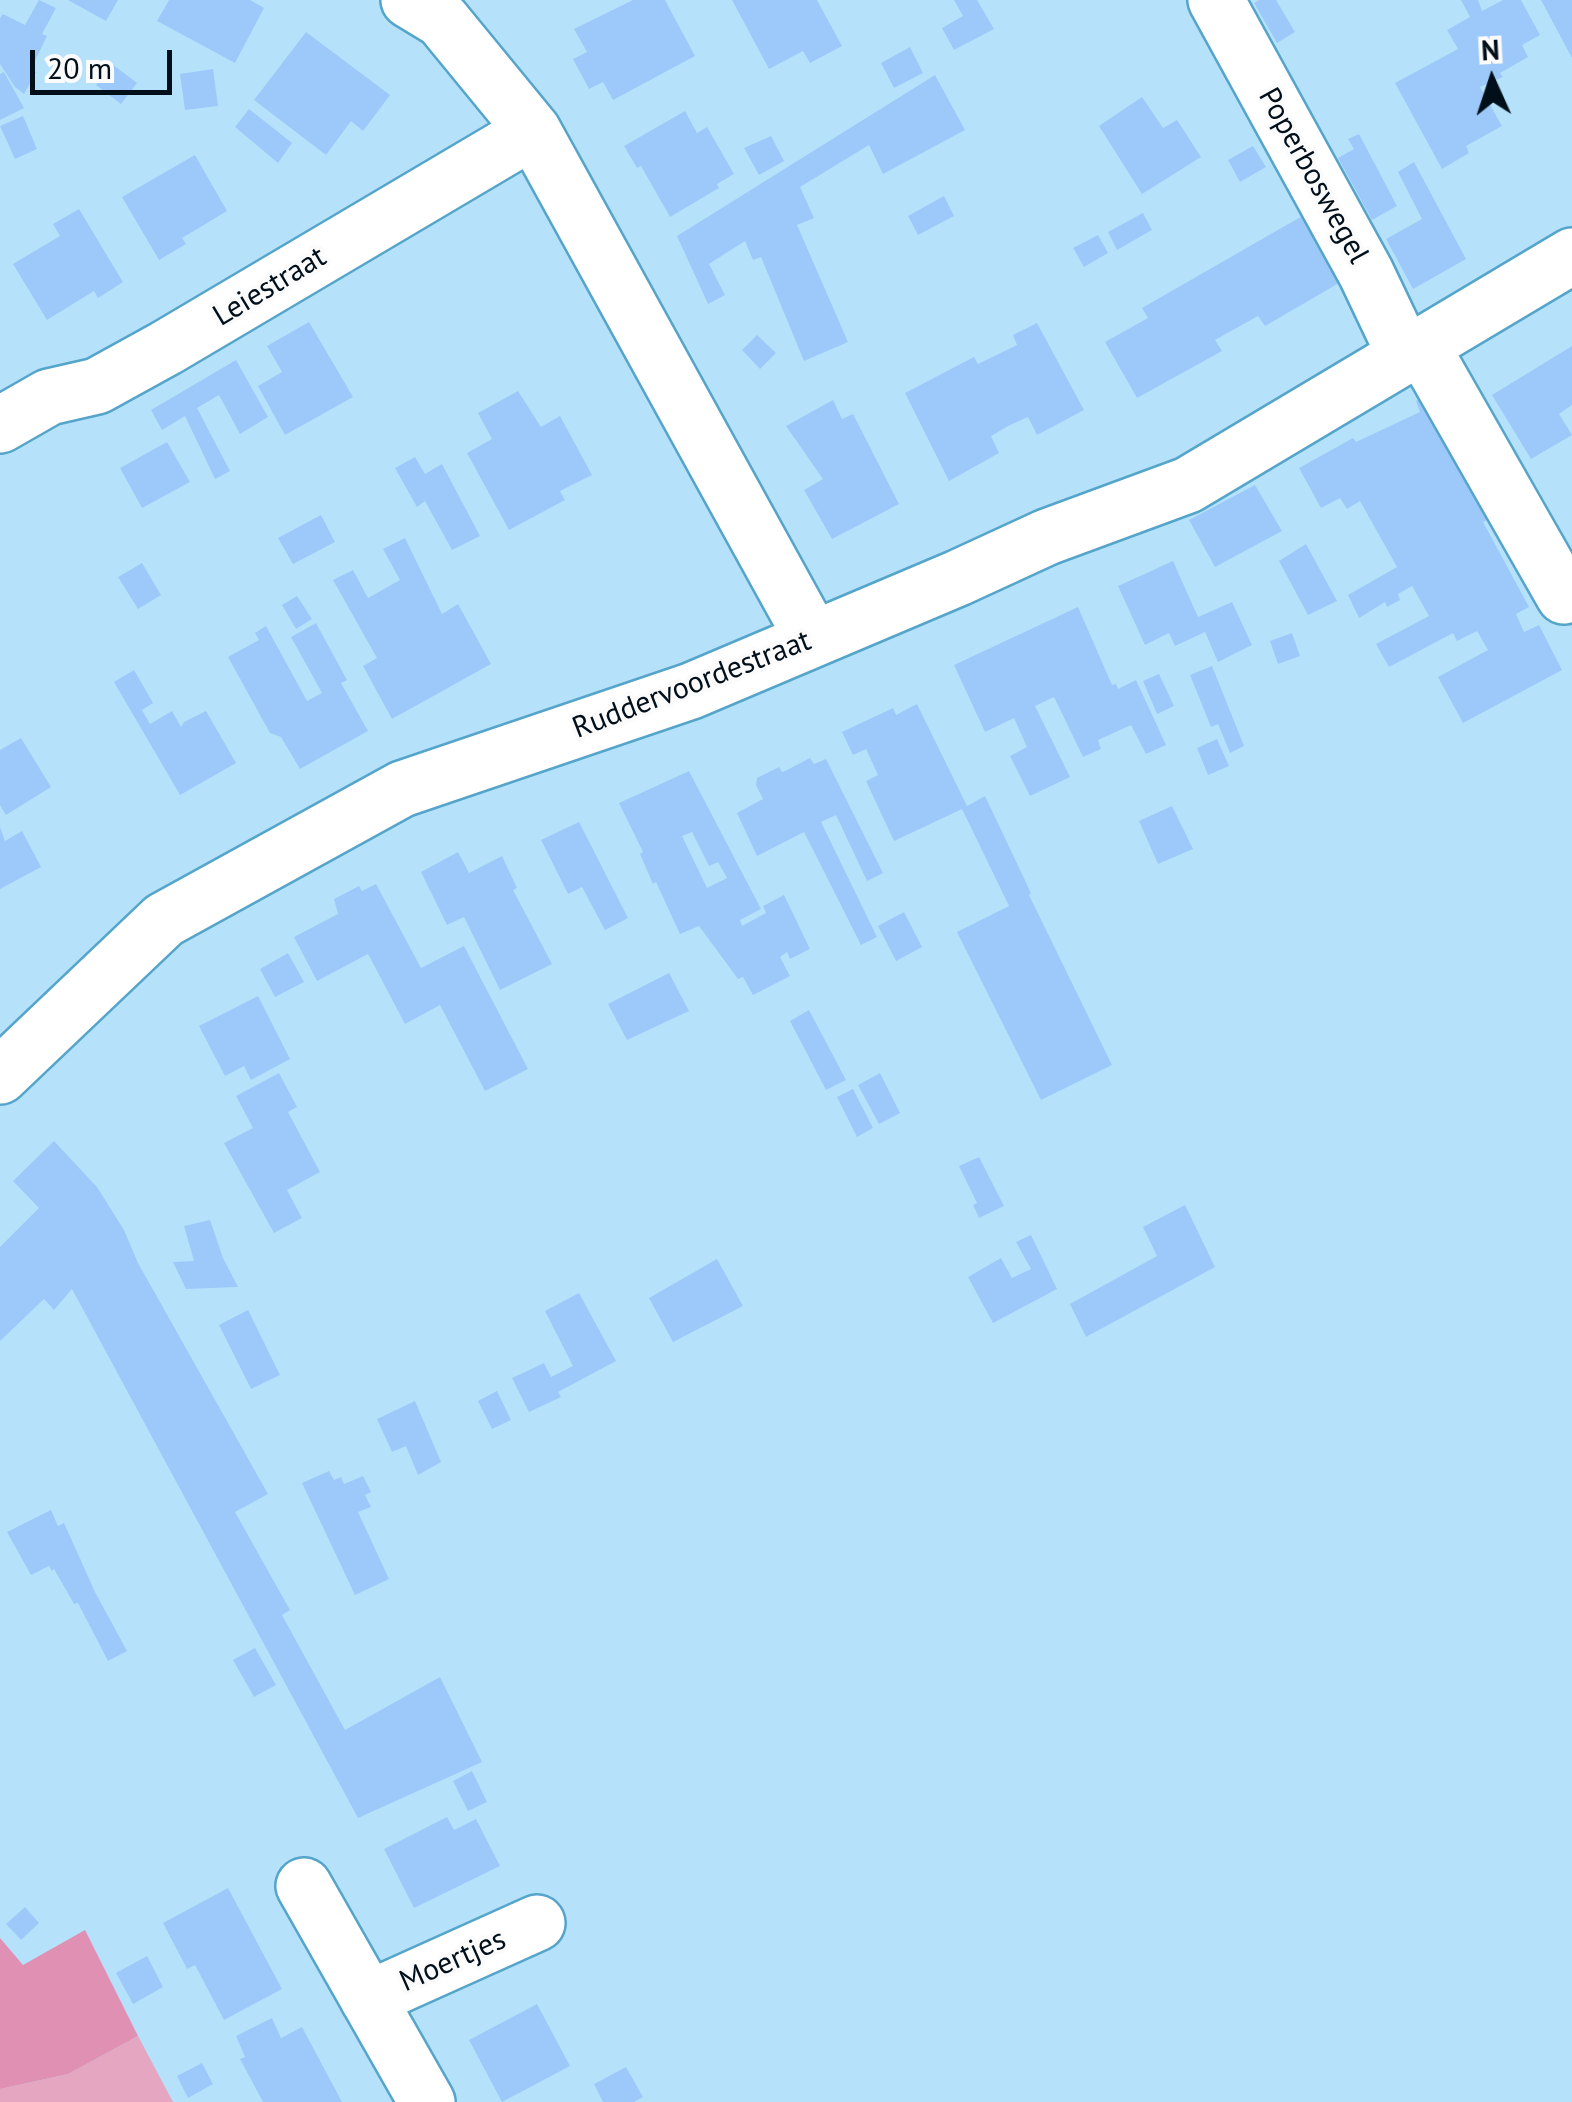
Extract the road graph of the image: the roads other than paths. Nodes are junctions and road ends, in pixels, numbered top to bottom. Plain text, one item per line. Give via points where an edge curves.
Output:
1 (1216, 0) edge
2 (444, 7) edge
3 (533, 131) junction
4 (1572, 256) edge
5 (1413, 350) junction
6 (0, 425) edge
7 (1564, 596) dead end
8 (814, 638) junction
9 (0, 1076) edge
10 (304, 1886) dead end
11 (536, 1923) dead end
12 (368, 1999) junction
13 (428, 2102) edge

1 - 5 street, Poperboswegel
2 - 3 street
3 - 6 street, Leiestraat via 114,377 49,397
3 - 8 street
4 - 5 street, Ruddervoordestraat
5 - 7 street
5 - 8 street, Ruddervoordestraat via 1188,485 1047,536
8 - 9 street, Ruddervoordestraat via 691,692 402,789 164,920
10 - 12 street, Moertjes
11 - 12 street, Moertjes
12 - 13 street, Moertjes

